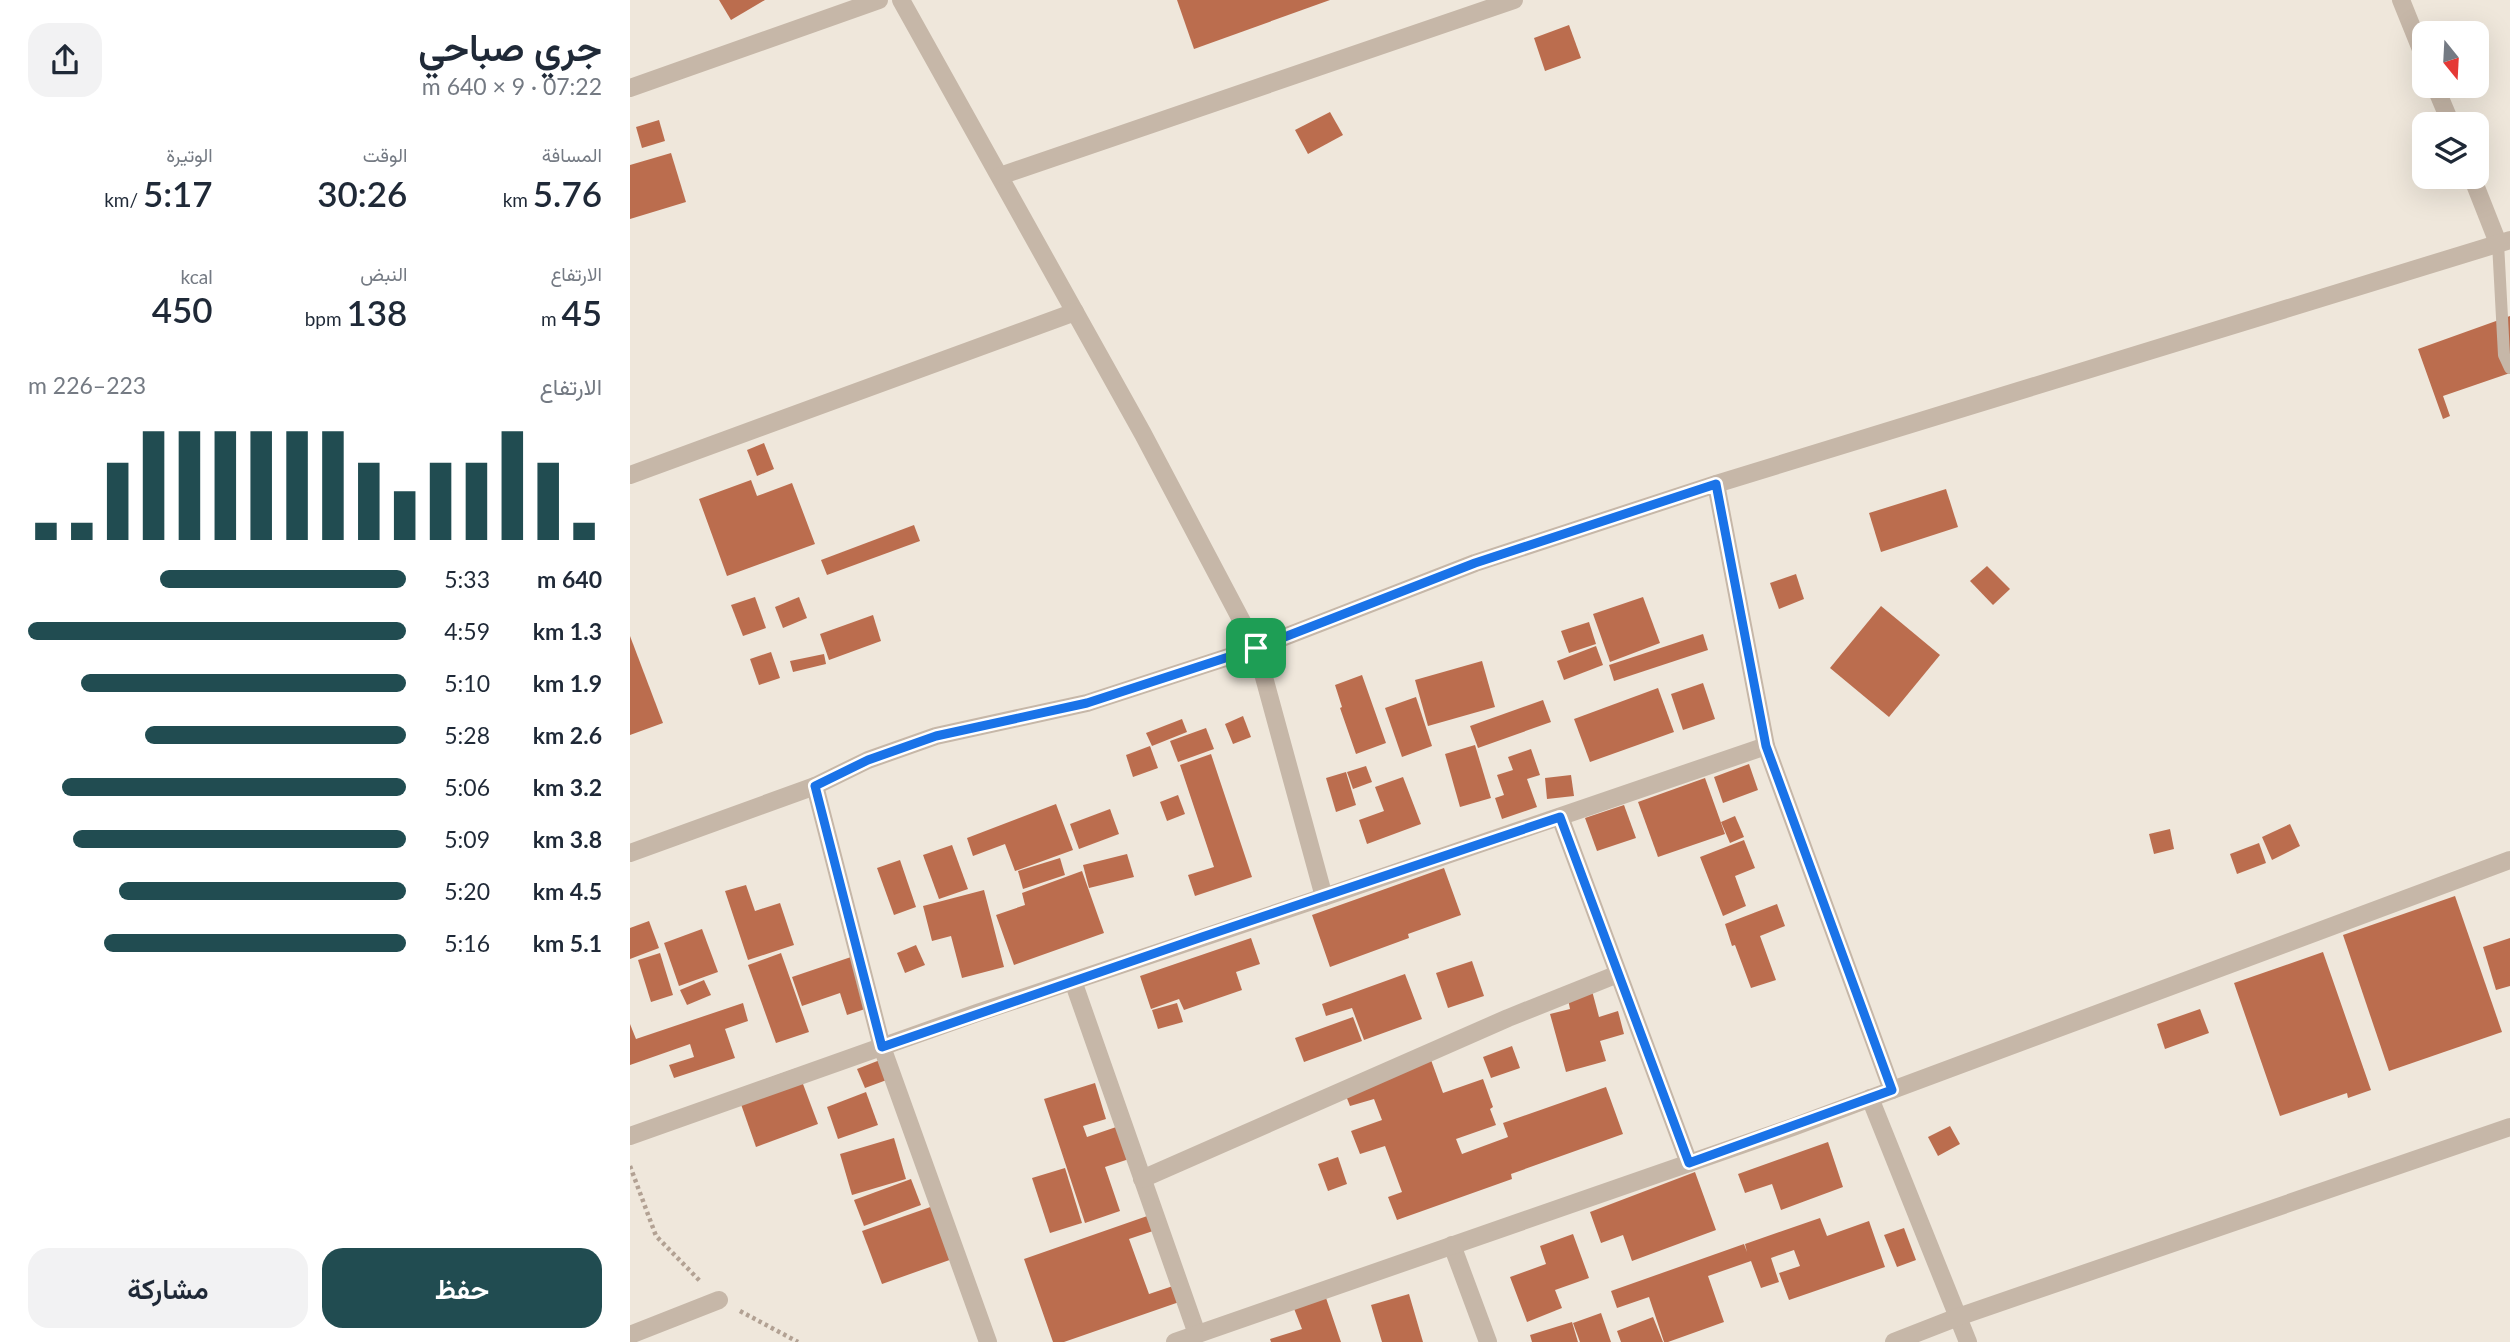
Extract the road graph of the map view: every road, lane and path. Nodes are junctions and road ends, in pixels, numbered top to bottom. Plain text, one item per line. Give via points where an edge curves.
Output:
1 (879, 0) edge
2 (901, 0) edge
3 (1514, 0) edge
4 (2401, 0) edge
5 (2412, 27) edge
6 (630, 88) edge
7 (1000, 177) junction
8 (2478, 189) edge
9 (2504, 241) edge
10 (1075, 312) junction
11 (2510, 368) edge
12 (632, 469) edge
13 (1716, 484) junction
14 (1256, 648) junction
15 (1766, 746) junction
16 (815, 786) junction
17 (1560, 817) junction
18 (630, 853) edge
19 (2510, 860) edge
20 (1324, 897) junction
21 (1618, 974) junction
22 (1073, 981) junction
23 (882, 1047) junction
24 (1892, 1090) junction
25 (1870, 1098) junction
26 (2510, 1126) edge
27 (630, 1136) edge
28 (1689, 1163) junction
29 (630, 1166) edge
30 (1142, 1180) junction
31 (1452, 1245) junction
32 (719, 1300) junction
33 (1958, 1317) junction
34 (1197, 1334) junction
35 (630, 1335) edge
36 (798, 1342) edge
37 (988, 1342) edge
38 (1175, 1342) edge
39 (1488, 1342) edge
40 (1894, 1342) edge
41 (1968, 1342) edge

1 - 6 street
2 - 7 street
3 - 7 street
4 - 5 street
7 - 10 street
8 - 9 street
9 - 11 lane via 2504,355
9 - 13 street
10 - 12 street
10 - 14 street
13 - 14 street via 1475,563
13 - 15 street
14 - 16 street via 1087,703 936,736 868,760
14 - 20 street
15 - 17 street
15 - 24 street
16 - 18 street
16 - 23 street
17 - 20 street
17 - 21 street
19 - 24 street
20 - 22 street
21 - 28 street
21 - 30 street
22 - 23 street
22 - 30 street
23 - 27 street
23 - 37 street
24 - 25 street
25 - 28 street
25 - 33 street
26 - 33 street
28 - 31 street
29 - 32 path via 656,1236
30 - 34 street
31 - 34 street
31 - 39 street
32 - 35 street
32 - 36 path
33 - 40 street
33 - 41 street
34 - 38 street

